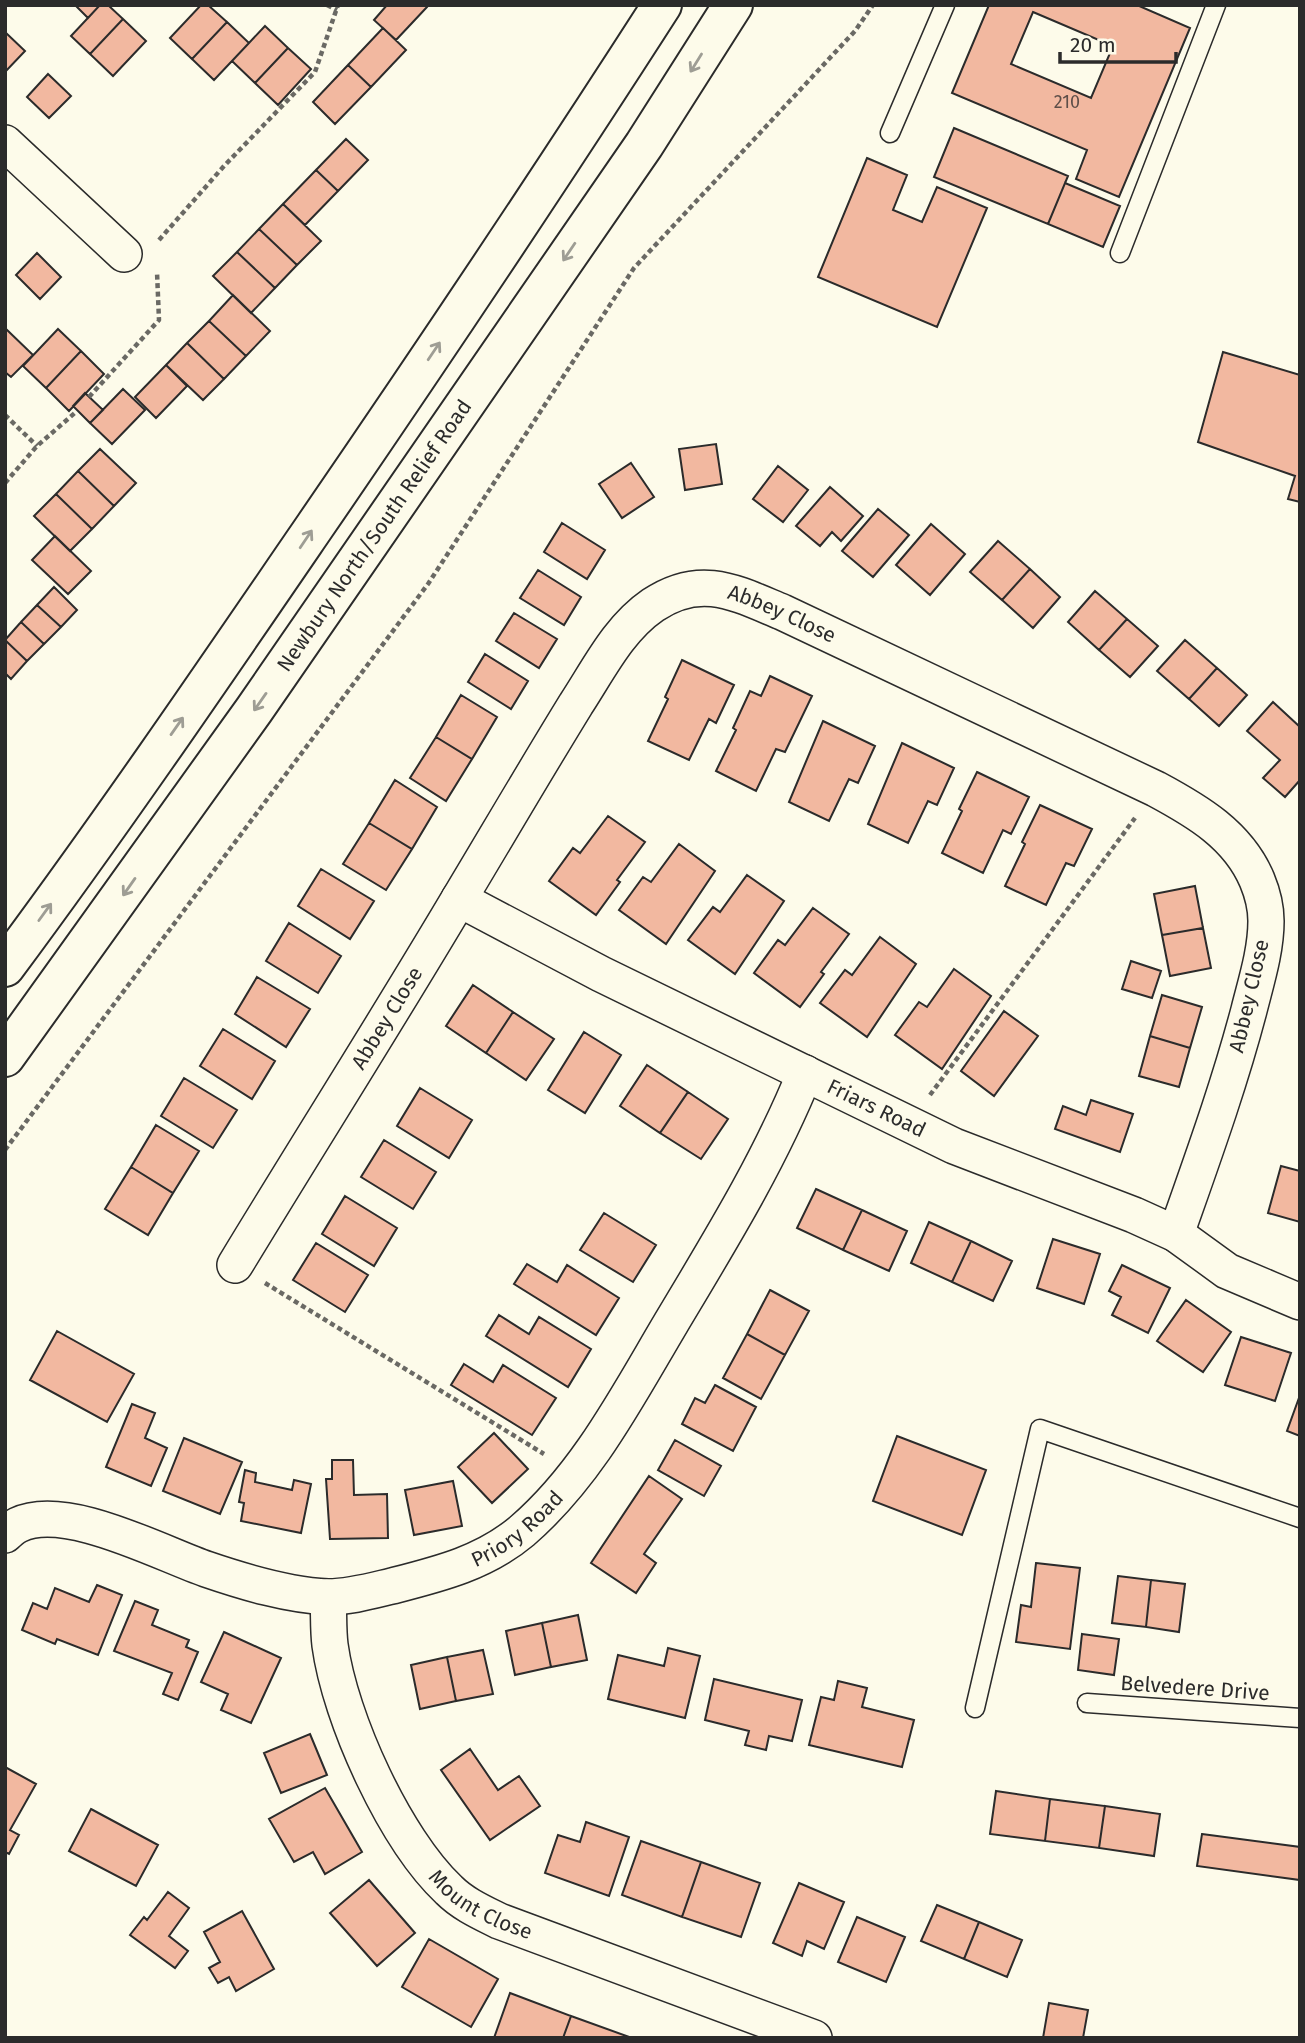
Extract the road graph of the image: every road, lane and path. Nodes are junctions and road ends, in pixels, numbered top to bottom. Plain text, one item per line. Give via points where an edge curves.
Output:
1 (327, 5) edge
2 (662, 5) edge
3 (733, 5) edge
4 (873, 5) edge
5 (945, 5) edge
6 (1216, 5) edge
7 (338, 8) edge
8 (890, 133) dead end
9 (5, 143) edge
10 (157, 242) dead end
11 (1120, 253) dead end
12 (124, 254) dead end
13 (157, 268) dead end
14 (89, 397) dead end
15 (78, 411) dead end
16 (5, 415) edge
17 (37, 446) junction
18 (5, 483) edge
19 (1156, 789) junction
20 (459, 898) junction
21 (5, 967) edge
22 (5, 1057) edge
23 (805, 1073) junction
24 (909, 1124) junction
25 (5, 1150) edge
26 (1177, 1234) junction
27 (235, 1265) joint
28 (1300, 1302) edge
29 (576, 1474) junction
30 (1300, 1518) edge
31 (7, 1529) edge
32 (328, 1597) junction
33 (1087, 1703) dead end
34 (975, 1708) dead end
35 (1300, 1718) edge
36 (814, 2038) edge

1 - 7 path
21 -> 2 highway via 361,459
3 -> 22 highway, Newbury North/South Relief Road via 644,145 254,710
4 - 25 path via 855,31 635,268 428,584
5 - 8 lane
6 - 11 lane
7 - 10 path via 315,72
9 - 12 street
13 - 14 path via 159,320
15 - 17 path
16 - 17 path
17 - 18 path
19 - 20 street, Abbey Close via 782,612 730,590 692,588 654,604 619,636
19 - 24 path
19 - 26 street, Abbey Close via 1215,824 1232,842 1257,880 1266,921 1244,1027
20 - 23 street, Friars Road
20 - 27 street, Abbey Close
23 - 24 street, Friars Road
23 - 29 street, Priory Road via 765,1162 610,1425
24 - 26 street, Friars Road
26 - 28 street, Friars Road via 1227,1271
27 - 29 path
29 - 32 street, Priory Road via 550,1504 494,1552 438,1574 357,1595
30 - 34 lane via 1040,1429
31 - 32 street, Priory Road via 36,1520 74,1521 254,1584
32 - 36 street, Mount Close via 330,1645 340,1688 369,1765 423,1862 449,1891 499,1921
33 - 35 lane, Belvedere Drive

